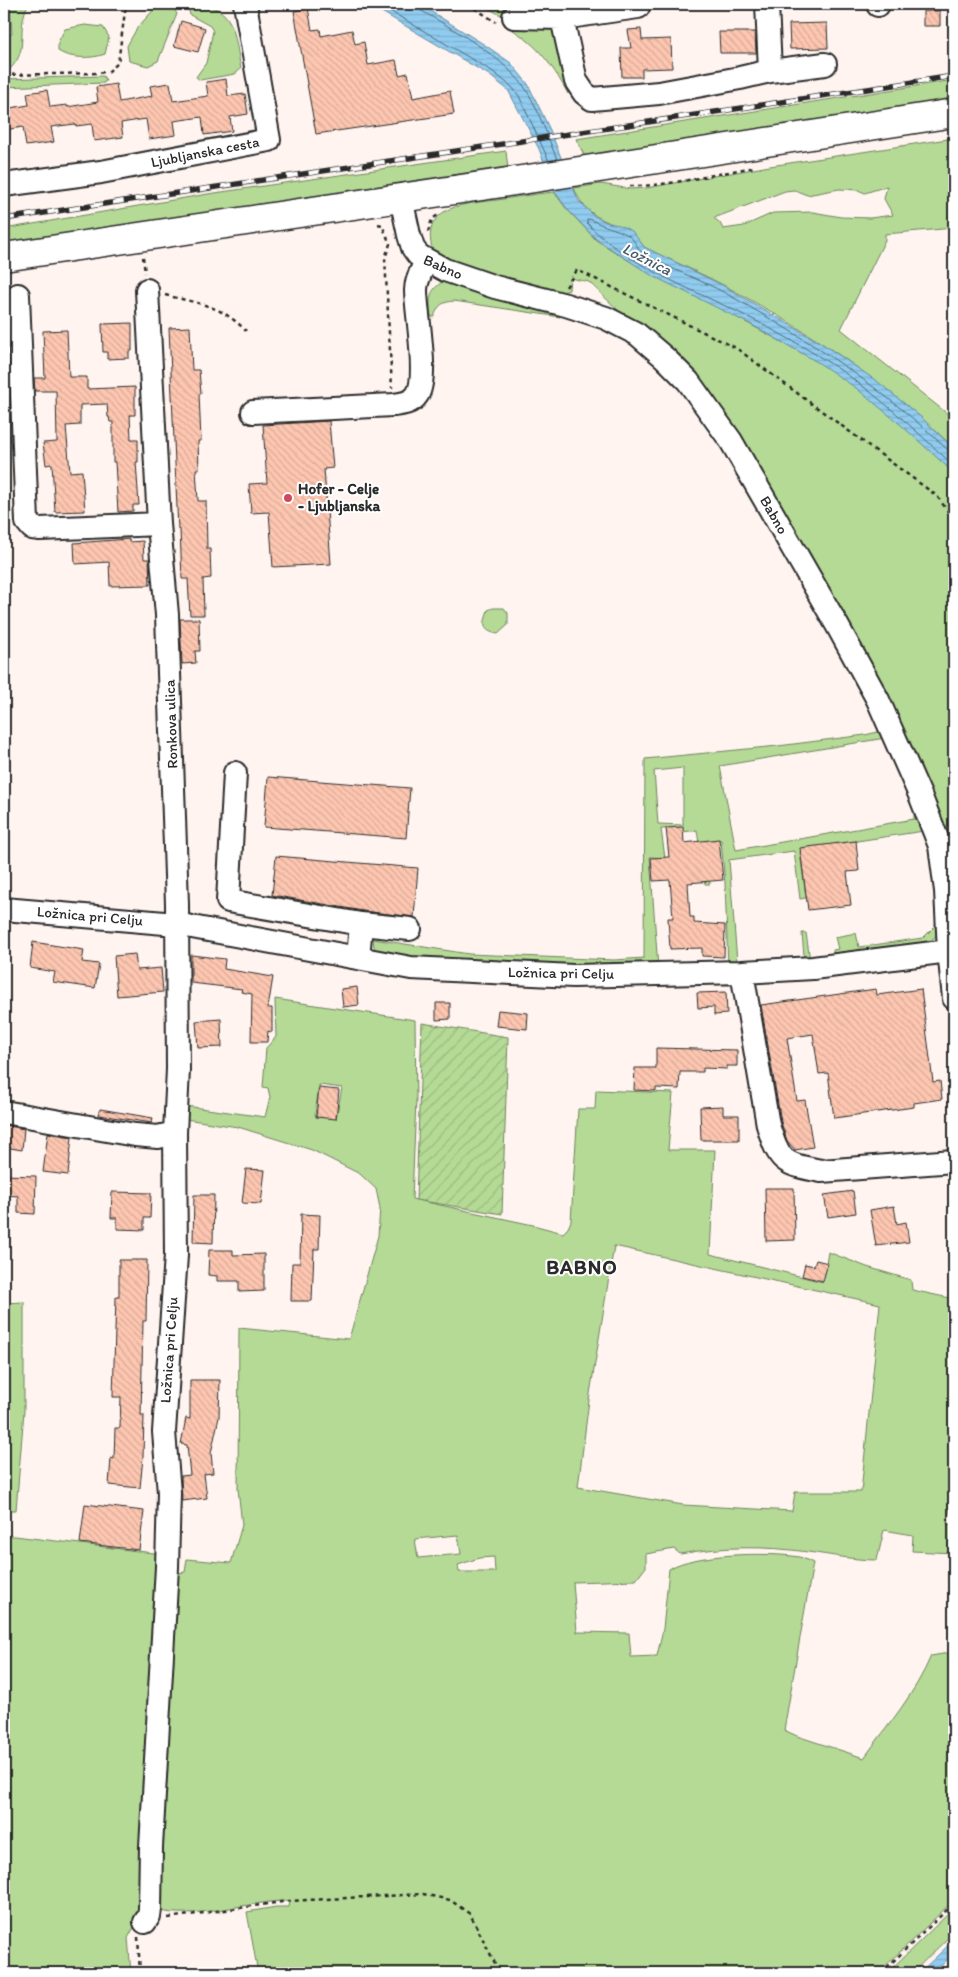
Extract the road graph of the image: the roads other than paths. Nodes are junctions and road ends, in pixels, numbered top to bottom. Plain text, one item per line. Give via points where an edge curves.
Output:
1 (245, 4) edge
2 (767, 4) edge
3 (638, 7) dead end
4 (514, 17) dead end
5 (562, 18) junction
6 (825, 64) dead end
7 (770, 71) junction
8 (954, 112) edge
9 (4, 185) edge
10 (401, 198) junction
11 (4, 257) edge
12 (426, 261) junction
13 (147, 290) road end
14 (18, 295) dead end
15 (253, 412) dead end
16 (158, 524) junction
17 (235, 773) dead end
18 (4, 909) edge
19 (176, 924) junction
20 (361, 924) junction
21 (410, 929) dead end
22 (949, 951) junction
23 (358, 958) junction
24 (742, 972) junction
25 (954, 998) edge
26 (4, 1112) edge
27 (175, 1133) junction
28 (954, 1161) edge
29 (145, 1922) road end

1 - 9 street, Ljubljanska cesta via 269,140 100,172
2 - 7 street
3 - 5 street
4 - 5 street
5 - 7 street via 576,80 592,99 660,93
6 - 7 street
8 - 10 main road
10 - 11 main road
10 - 12 street, Babno via 413,248
12 - 15 street via 416,289 421,382 417,394 407,403
12 - 22 street, Babno via 495,287 606,318 637,334 688,381 731,441 878,700 940,846
13 - 16 street, Ronkova ulica
14 - 16 street via 27,522 32,528 40,529
16 - 19 street, Ronkova ulica via 167,616
17 - 20 street via 228,901
18 - 19 street, Ložnica pri Celju
19 - 23 street, Ložnica pri Celju
19 - 27 street, Ložnica pri Celju via 178,1069
20 - 21 street
20 - 23 street
22 - 24 street, Ložnica pri Celju via 813,968
22 - 25 street, Babno
23 - 24 street, Ložnica pri Celju via 411,968 573,976
24 - 28 street via 768,1125 775,1150 785,1161 820,1171
26 - 27 street via 135,1135 158,1137
27 - 29 street, Ložnica pri Celju via 176,1255 164,1432 169,1493 150,1847 150,1909

